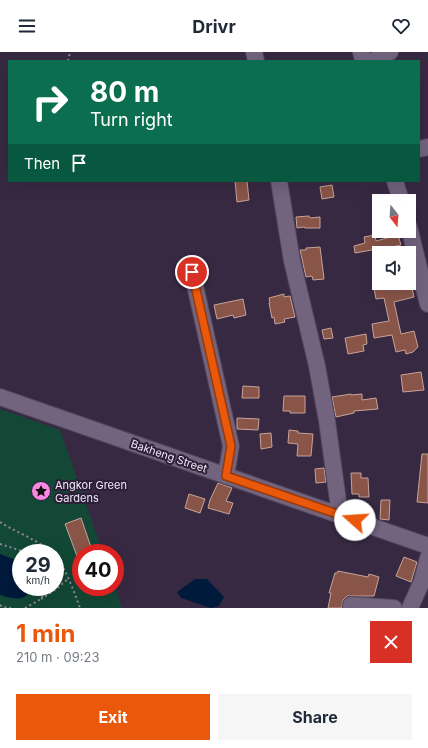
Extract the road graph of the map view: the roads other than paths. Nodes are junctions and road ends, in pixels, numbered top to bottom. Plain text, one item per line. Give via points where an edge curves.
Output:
1 (390, 52) edge
2 (375, 60) edge
3 (279, 182) edge
4 (395, 182) edge
5 (399, 194) edge
6 (412, 238) edge
7 (192, 272) dead end
8 (428, 304) edge
9 (0, 397) edge
10 (226, 476) junction
11 (340, 515) junction
12 (428, 546) edge
13 (428, 558) edge
14 (351, 605) dead end
15 (394, 608) edge
16 (410, 608) edge

1 - 2 street
3 - 11 street via 292,261 317,366
4 - 5 street
6 - 8 street
7 - 10 street via 231,446
9 - 10 street, Bakheng Street
10 - 11 street, Bakheng Street
11 - 12 street, Bakheng Street
13 - 16 street via 422,581
14 - 15 street

